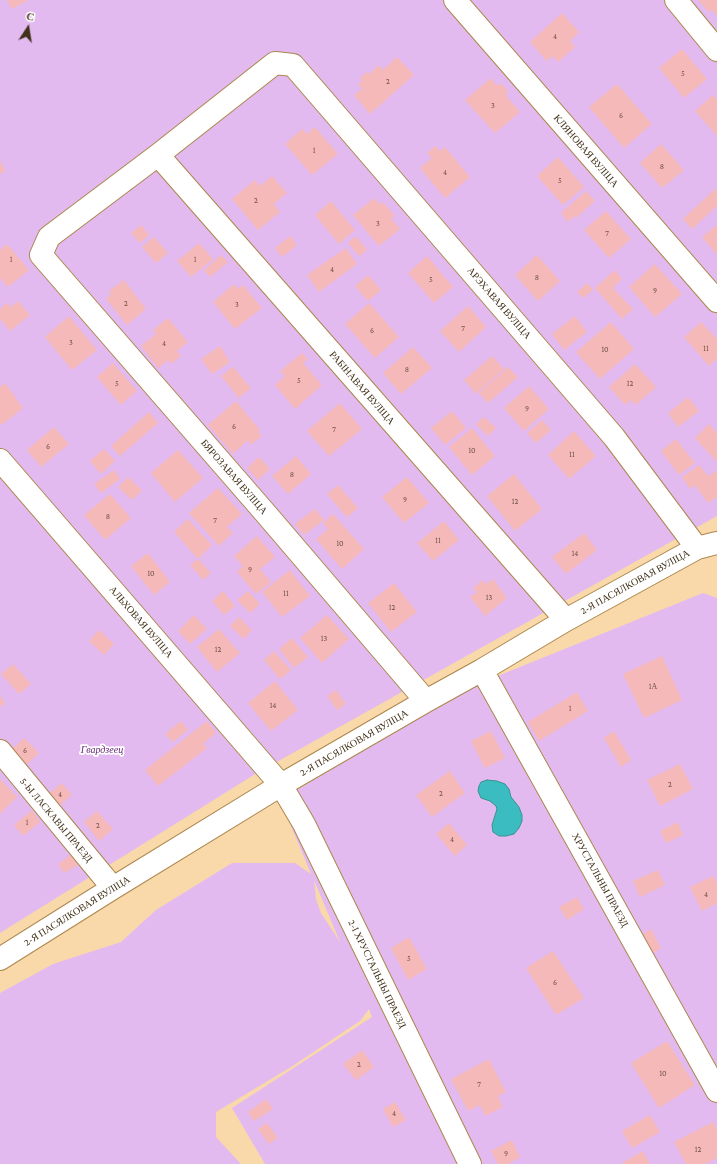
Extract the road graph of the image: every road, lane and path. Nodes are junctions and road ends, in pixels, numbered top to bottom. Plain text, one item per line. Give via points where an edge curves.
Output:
1 (455, 0) edge
2 (676, 0) edge
3 (717, 50) edge
4 (158, 155) junction
5 (717, 301) edge
6 (0, 460) edge
7 (707, 545) edge
8 (566, 620) junction
9 (482, 670) junction
10 (426, 701) junction
11 (0, 751) edge
12 (281, 785) junction
13 (113, 888) junction
14 (0, 959) edge
15 (717, 1091) edge
16 (470, 1164) edge

1 - 5 street, КЛЯНОВАЯ ВУЛІЦА
2 - 3 street
4 - 7 street, АРЭХАВАЯ ВУЛІЦА via 275,62 293,64
4 - 8 street, РАБІНАВАЯ ВУЛІЦА
4 - 10 street, БЯРОЗАВАЯ ВУЛІЦА via 49,237 41,255
6 - 12 street, АЛЬХОВАЯ ВУЛІЦА
7 - 8 street, 2-Я ПАСЯЛКОВАЯ ВУЛІЦА
8 - 9 street, 2-Я ПАСЯЛКОВАЯ ВУЛІЦА
9 - 10 street, 2-Я ПАСЯЛКОВАЯ ВУЛІЦА
9 - 15 street, ХРУСТАЛЬНЫ ПРАЕЗД
10 - 12 street, 2-Я ПАСЯЛКОВАЯ ВУЛІЦА
11 - 13 street, 5-Ы ЛАСКАВЫ ПРАЕЗД
12 - 13 street, 2-Я ПАСЯЛКОВАЯ ВУЛІЦА
12 - 16 street, 2-І ХРУСТАЛЬНЫ ПРАЕЗД via 304,824
13 - 14 street, 2-Я ПАСЯЛКОВАЯ ВУЛІЦА

